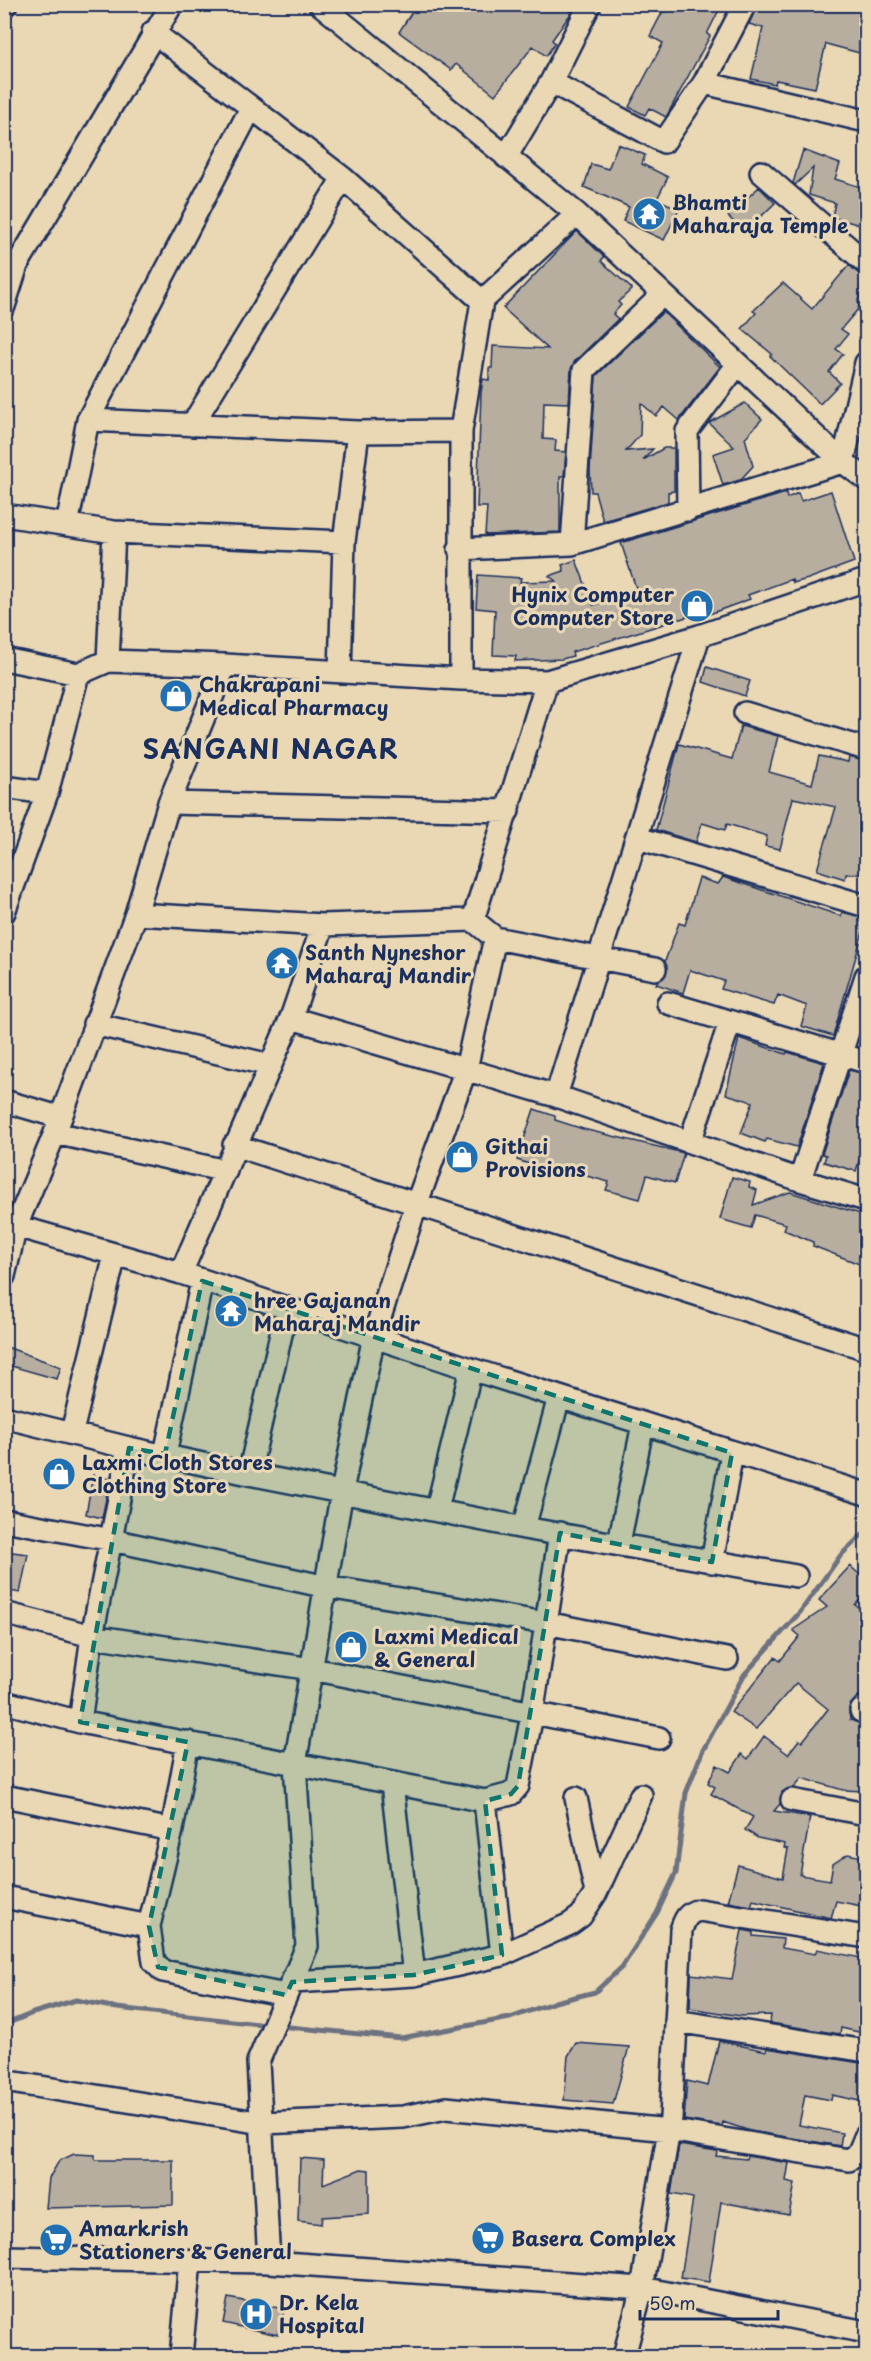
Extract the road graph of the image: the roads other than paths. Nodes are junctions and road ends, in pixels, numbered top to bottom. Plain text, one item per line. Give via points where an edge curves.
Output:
1 (172, 4) edge
2 (320, 4) edge
3 (746, 4) edge
4 (584, 7) edge
5 (153, 32) junction
6 (551, 82) junction
7 (705, 83) junction
8 (251, 108) junction
9 (867, 121) edge
10 (506, 157) junction
11 (761, 172) dead end
12 (343, 178) junction
13 (577, 214) junction
14 (867, 263) edge
15 (663, 294) junction
16 (482, 301) junction
17 (4, 306) edge
18 (867, 363) edge
19 (738, 364) junction
20 (88, 420) junction
21 (192, 425) junction
22 (460, 431) junction
23 (358, 432) junction
24 (843, 462) junction
25 (867, 479) edge
26 (688, 510) junction
27 (4, 515) edge
28 (67, 525) junction
29 (114, 532) junction
30 (344, 542) junction
31 (572, 544) junction
32 (459, 549) junction
33 (867, 579) edge
34 (699, 636) junction
35 (4, 659) edge
36 (108, 661) junction
37 (225, 665) junction
38 (340, 672) junction
39 (78, 674) junction
40 (461, 680) junction
41 (547, 681) junction
42 (745, 713) dead end
43 (867, 749) edge
44 (4, 787) edge
45 (47, 793) junction
46 (169, 803) junction
47 (508, 812) junction
48 (638, 838) junction
49 (867, 906) edge
50 (4, 912) edge
51 (136, 914) junction
52 (472, 920) junction
53 (322, 925) junction
54 (495, 938) junction
55 (600, 957) junction
56 (656, 969) dead end
57 (867, 976) edge
58 (668, 1003) dead end
59 (291, 1018) junction
60 (730, 1022) junction
61 (94, 1024) junction
62 (842, 1056) junction
63 (867, 1062) edge
64 (270, 1065) junction
65 (466, 1069) junction
66 (556, 1096) junction
67 (4, 1101) edge
68 (57, 1125) junction
69 (690, 1142) junction
70 (234, 1145) junction
71 (226, 1171) junction
72 (800, 1180) junction
73 (867, 1200) edge
74 (416, 1205) junction
75 (16, 1226) junction
76 (7, 1252) edge
77 (115, 1255) junction
78 (181, 1273) junction
79 (4, 1276) edge
80 (202, 1281) junction
81 (287, 1308) junction
82 (374, 1336) junction
83 (867, 1349) edge
84 (471, 1369) junction
85 (559, 1397) junction
86 (4, 1417) edge
87 (643, 1424) junction
88 (72, 1432) junction
89 (129, 1448) junction
90 (732, 1453) junction
91 (165, 1454) junction
92 (249, 1473) junction
93 (342, 1491) junction
94 (867, 1494) edge
95 (437, 1509) junction
96 (4, 1520) edge
97 (524, 1528) junction
98 (560, 1533) junction
99 (112, 1540) junction
100 (619, 1543) junction
101 (712, 1562) junction
102 (796, 1576) dead end
103 (327, 1587) junction
104 (4, 1613) edge
105 (546, 1623) junction
106 (92, 1636) junction
107 (727, 1659) dead end
108 (312, 1669) junction
109 (4, 1702) edge
110 (532, 1715) junction
111 (80, 1722) junction
112 (659, 1738) dead end
113 (188, 1742) junction
114 (295, 1764) junction
115 (393, 1784) junction
116 (641, 1795) dead end
117 (4, 1796) edge
118 (576, 1798) dead end
119 (792, 1800) dead end
120 (485, 1801) junction
121 (867, 1814) edge
122 (172, 1830) junction
123 (596, 1893) junction
124 (4, 1897) edge
125 (149, 1926) junction
126 (867, 1937) edge
127 (502, 1955) junction
128 (414, 1975) junction
129 (286, 1995) junction
130 (676, 2020) junction
131 (867, 2051) edge
132 (4, 2081) edge
133 (262, 2123) junction
134 (669, 2130) junction
135 (867, 2135) edge
136 (4, 2257) edge
137 (190, 2261) junction
138 (269, 2262) junction
139 (642, 2288) junction
140 (867, 2332) edge
141 (181, 2356) edge
142 (624, 2356) edge

1 - 5 street
2 - 10 street
3 - 7 street
4 - 6 street
5 - 8 street
5 - 17 street via 17,265
6 - 7 street via 664,142
6 - 10 street
7 - 9 street
8 - 12 street
8 - 20 street
10 - 13 street
11 - 14 street
12 - 16 street
12 - 21 street
13 - 15 street
13 - 16 street
15 - 19 street
15 - 31 street via 584,370
16 - 22 street
18 - 24 street
19 - 24 street
19 - 26 street via 687,431
20 - 21 street
20 - 28 street
21 - 23 street
22 - 23 street
22 - 32 street
23 - 30 street
24 - 25 street
24 - 26 street
26 - 31 street
27 - 28 street
28 - 29 street
29 - 30 street
29 - 36 street
30 - 38 street
31 - 32 street
32 - 40 street
33 - 34 street
34 - 41 street
34 - 48 street
35 - 39 street
36 - 37 street
36 - 39 street
37 - 38 street
37 - 46 street
38 - 40 street
39 - 45 street
40 - 41 street
41 - 47 street
42 - 43 street
44 - 45 street
45 - 50 street
46 - 47 street
46 - 51 street
47 - 52 street
48 - 49 street
48 - 55 street
51 - 53 street
51 - 61 street
52 - 53 street
52 - 54 street
53 - 59 street
54 - 55 street
54 - 65 street
55 - 56 street
55 - 66 street
57 - 62 street
58 - 60 street
59 - 64 street
59 - 65 street
60 - 62 street
60 - 69 street
61 - 64 street
61 - 68 street
62 - 63 street
62 - 72 street
64 - 70 street
65 - 66 street
65 - 74 street
66 - 69 street
67 - 68 street
68 - 71 street
68 - 75 street
69 - 72 street
70 - 71 street
70 - 74 street
71 - 78 street
72 - 73 street
74 - 82 street
74 - 83 street
75 - 76 street
75 - 77 street
76 - 79 street
77 - 78 street
77 - 88 street
78 - 80 street
80 - 81 street
80 - 91 street
81 - 82 street
81 - 92 street
82 - 84 street
82 - 93 street
84 - 85 street
84 - 95 street
85 - 87 street
85 - 97 street
86 - 88 street
87 - 90 street
87 - 100 street
88 - 89 street
89 - 91 street
89 - 99 street
90 - 94 street
90 - 101 street
91 - 92 street
92 - 93 street
93 - 95 street
93 - 103 street
95 - 97 street
96 - 99 street
97 - 98 street
98 - 100 street
98 - 105 street
99 - 103 street
99 - 106 street
100 - 101 street
101 - 102 street
103 - 105 street
103 - 108 street
104 - 106 street
105 - 107 street
105 - 110 street
106 - 108 street
106 - 111 street
108 - 110 street
108 - 114 street
109 - 111 street
110 - 112 street
110 - 120 street via 518,1786 511,1794
111 - 113 street
113 - 114 street
113 - 122 street
114 - 115 street
114 - 129 street via 307,1946
115 - 120 street
115 - 128 street
116 - 123 street
117 - 122 street
118 - 123 street
119 - 121 street
120 - 127 street
122 - 125 street
123 - 127 street via 581,1916 570,1924
124 - 125 street
125 - 129 street via 154,1962 163,1971
126 - 130 street via 699,1910 691,1912 681,1930
127 - 128 street
128 - 129 street
129 - 133 street via 258,2062
130 - 131 street
130 - 134 street
132 - 133 street
133 - 134 street via 403,2116 446,2108
133 - 138 street
134 - 135 street via 849,2160 858,2154
134 - 139 street
136 - 137 street
137 - 138 street
137 - 141 street
138 - 139 street
139 - 140 street
139 - 142 street

